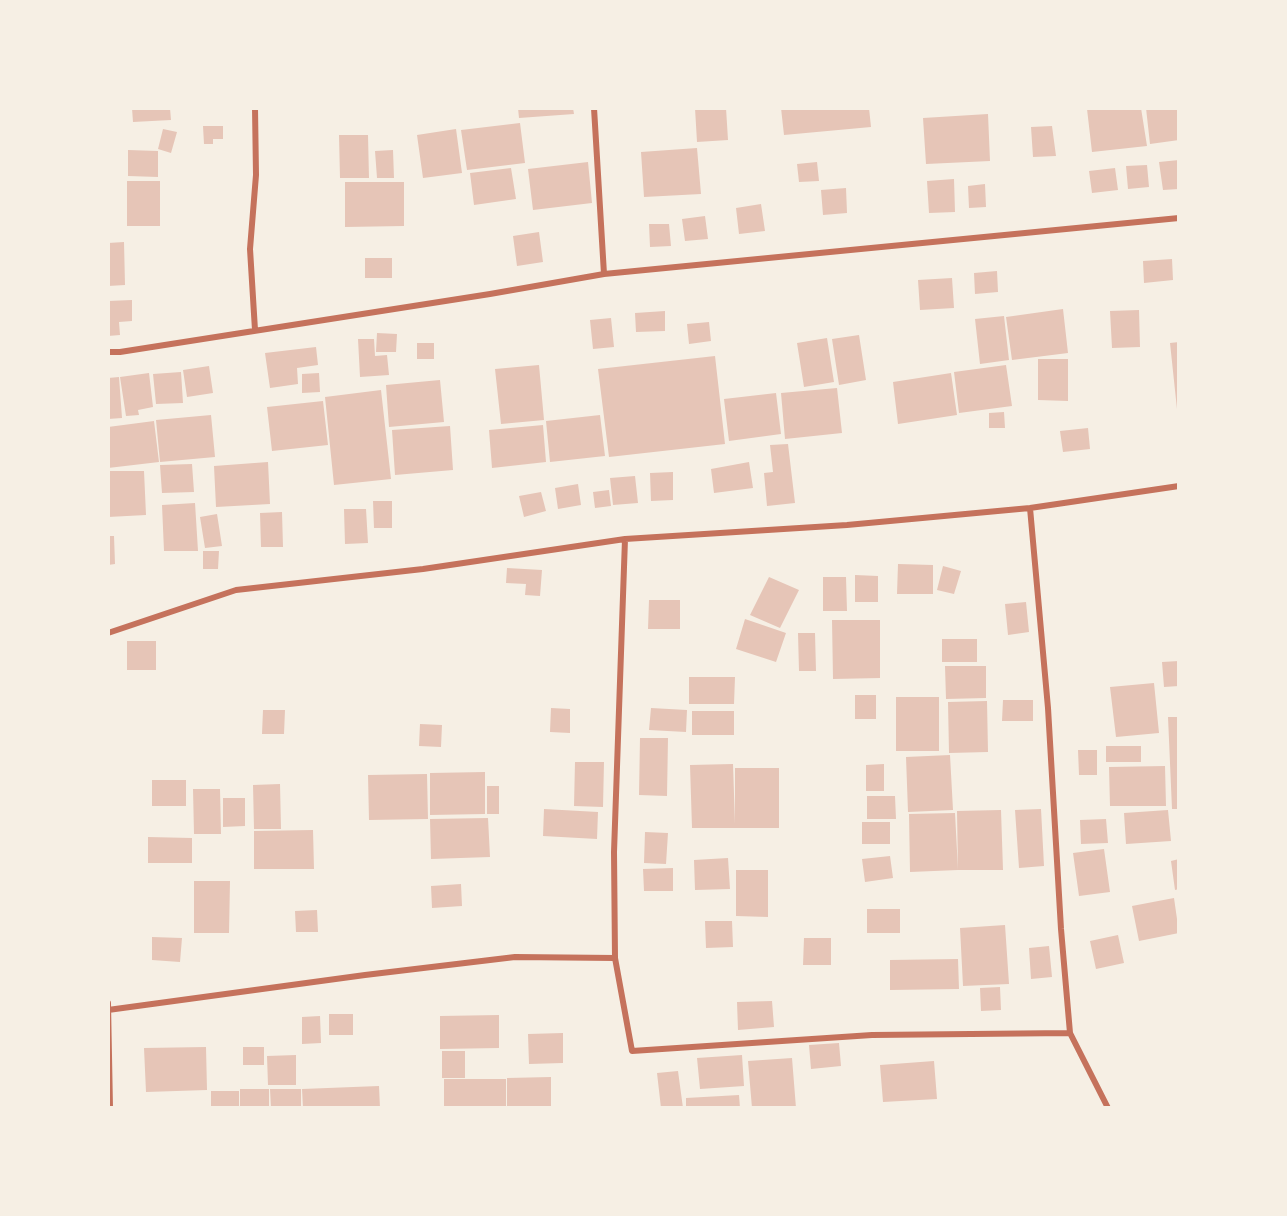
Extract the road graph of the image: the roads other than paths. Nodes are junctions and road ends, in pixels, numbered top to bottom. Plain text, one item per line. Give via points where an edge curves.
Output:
1 (255, 108) edge
2 (594, 108) edge
3 (1179, 218) edge
4 (604, 274) junction
5 (255, 330) junction
6 (108, 352) edge
7 (1179, 486) edge
8 (1030, 508) junction
9 (625, 538) junction
10 (108, 633) edge
11 (615, 958) junction
12 (108, 1003) edge
13 (108, 1010) edge
14 (1070, 1033) junction
15 (110, 1108) edge
16 (1108, 1108) edge

1 - 5 street via 256,175 250,249
2 - 4 street
3 - 4 street
4 - 5 street
5 - 6 street
7 - 8 street
8 - 9 street via 847,525
8 - 14 street
9 - 10 street via 423,569 236,590
9 - 11 street via 614,852
11 - 13 street via 515,957
11 - 14 street via 632,1051 872,1035
12 - 13 street
13 - 15 street
14 - 16 street

